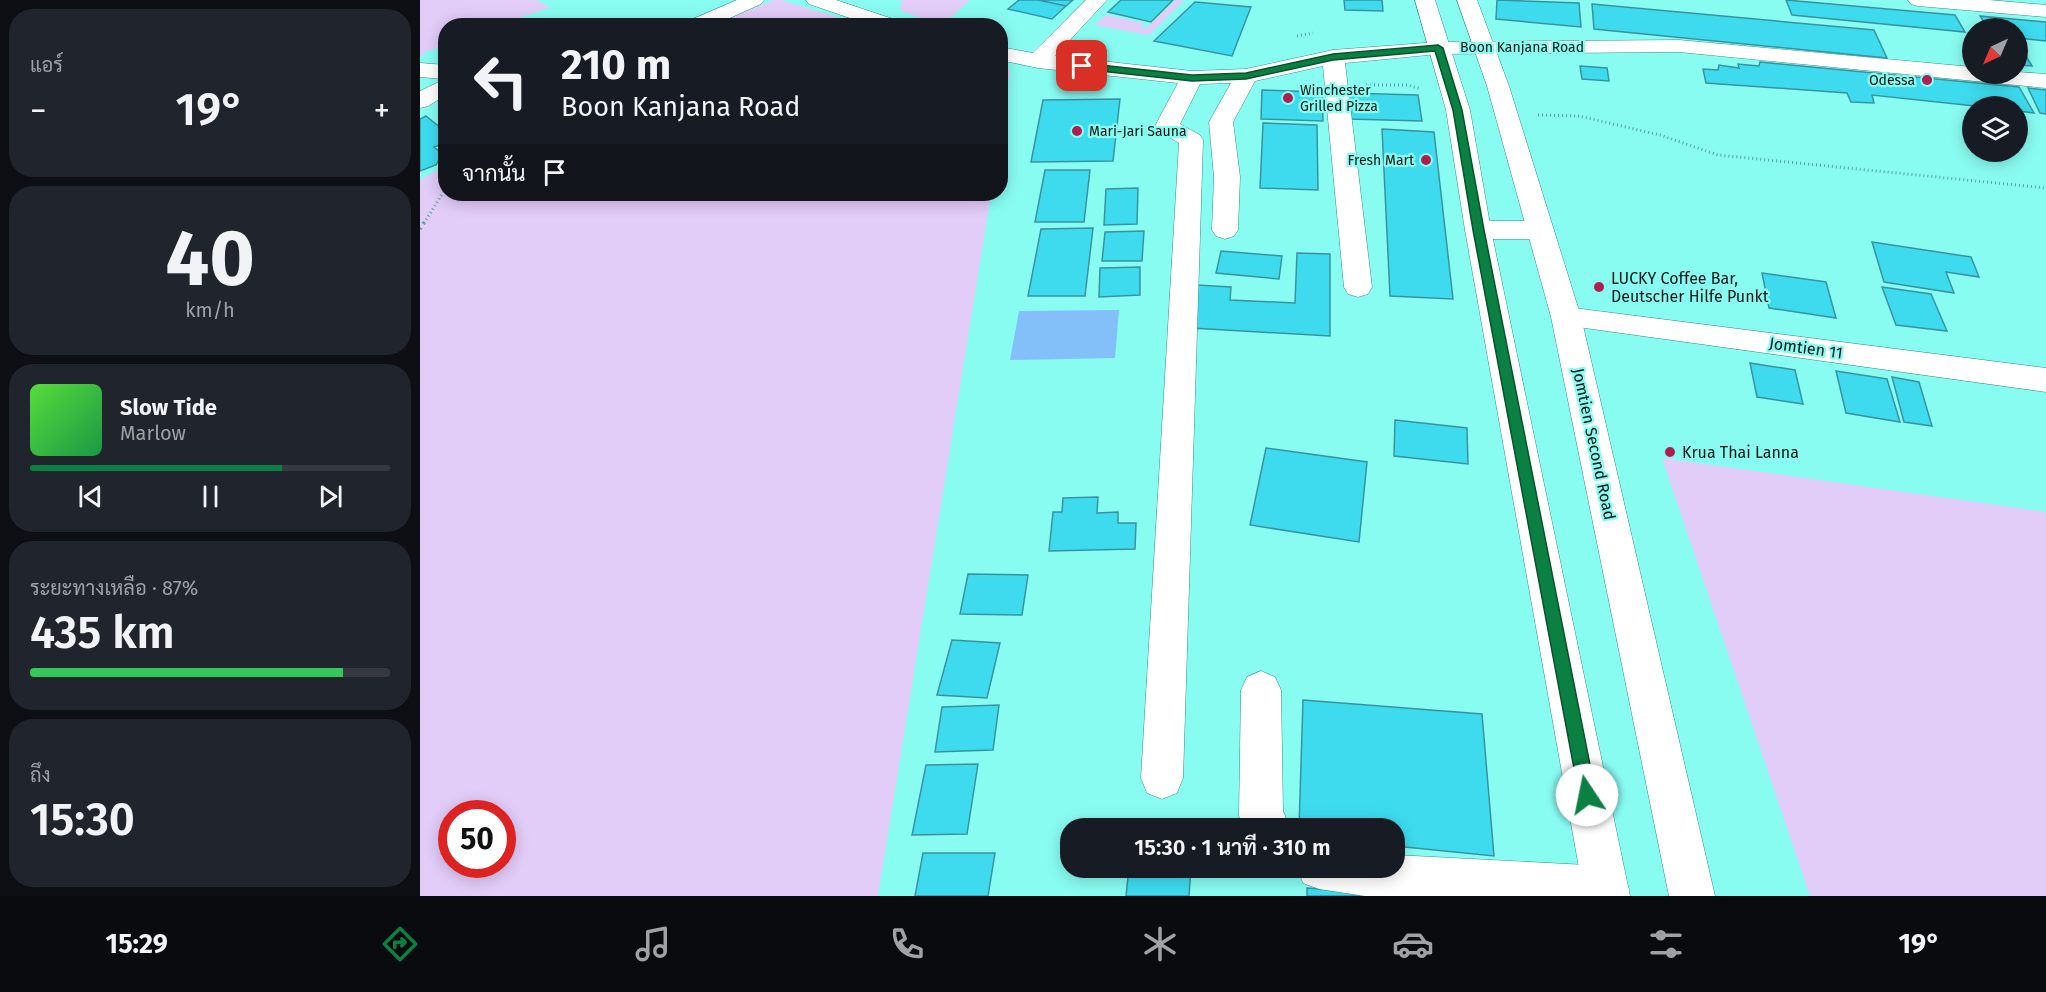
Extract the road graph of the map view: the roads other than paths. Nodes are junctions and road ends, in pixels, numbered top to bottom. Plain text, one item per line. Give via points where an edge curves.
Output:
1 (754, 0) edge
2 (816, 0) edge
3 (1097, 0) edge
4 (1425, 0) edge
5 (1467, 0) edge
6 (1918, 0) edge
7 (2046, 11) edge
8 (712, 18) edge
9 (871, 18) edge
10 (1438, 48) junction
11 (1484, 48) junction
12 (1008, 55) edge
13 (1333, 57) junction
14 (1038, 61) junction
15 (420, 70) edge
16 (438, 71) edge
17 (1246, 76) junction
18 (1192, 78) junction
19 (2046, 81) edge
20 (438, 90) edge
21 (420, 101) edge
22 (1225, 230) dead end
23 (1478, 230) junction
24 (1541, 230) junction
25 (1358, 287) dead end
26 (1566, 317) junction
27 (2046, 380) edge
28 (1261, 690) dead end
29 (1162, 778) dead end
30 (1262, 818) edge
31 (1397, 878) edge
32 (1606, 893) edge
33 (1692, 896) edge

1 - 8 street
2 - 9 street
3 - 14 street
4 - 10 street
5 - 11 street, Jomtien Second Road
6 - 7 street
10 - 11 street, Boon Kanjana Road
10 - 13 street, Boon Kanjana Road
10 - 23 street via 1458,110
11 - 19 street, Boon Kanjana Road via 1678,46
11 - 24 street, Jomtien Second Road
12 - 14 street, Boon Kanjana Road
13 - 17 street, Boon Kanjana Road
13 - 25 street
14 - 18 street, Boon Kanjana Road
15 - 16 street
17 - 18 street, Boon Kanjana Road
17 - 22 street via 1221,122 1227,177
18 - 29 street via 1167,126 1191,140
20 - 21 street
23 - 24 street
23 - 32 street
24 - 26 street, Jomtien Second Road
26 - 27 street, Jomtien 11
26 - 33 street, Jomtien Second Road
28 - 30 street
31 - 32 street

